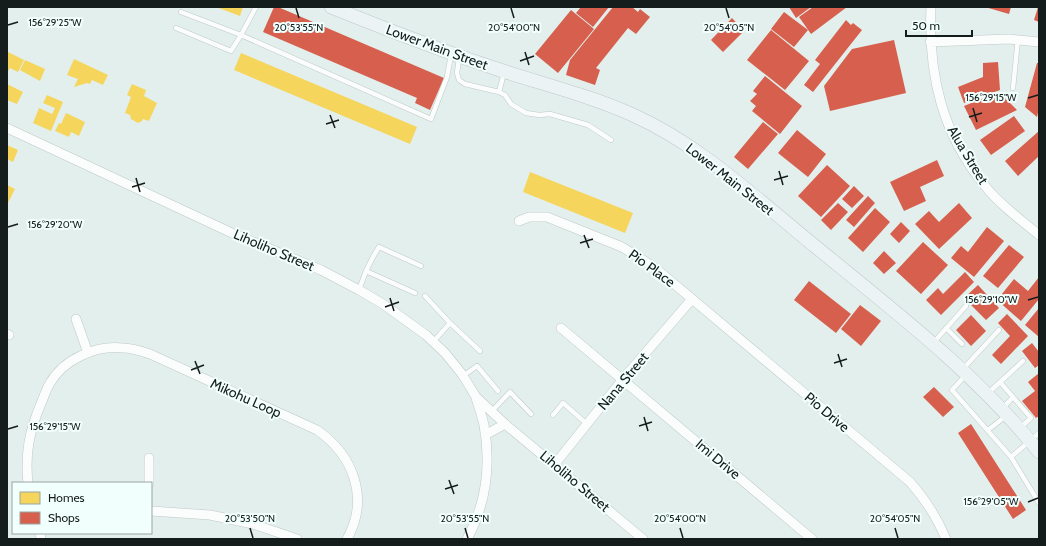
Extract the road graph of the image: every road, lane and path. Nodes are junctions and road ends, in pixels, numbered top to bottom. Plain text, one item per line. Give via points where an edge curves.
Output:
1 (256, 7) edge
2 (331, 7) edge
3 (931, 7) edge
4 (181, 12) dead end
5 (176, 28) dead end
6 (241, 35) junction
7 (1018, 39) junction
8 (930, 42) junction
9 (1039, 42) edge
10 (455, 54) junction
11 (504, 71) junction
12 (1013, 88) dead end
13 (500, 92) junction
14 (7, 128) edge
15 (611, 140) dead end
16 (518, 221) dead end
17 (1039, 235) edge
18 (421, 266) dead end
19 (366, 271) junction
20 (358, 290) junction
21 (415, 293) dead end
22 (424, 296) dead end
23 (692, 299) junction
24 (966, 306) dead end
25 (76, 319) dead end
26 (450, 323) junction
27 (561, 328) dead end
28 (946, 328) junction
29 (999, 330) dead end
30 (433, 342) junction
31 (932, 344) junction
32 (962, 344) dead end
33 (480, 351) dead end
34 (88, 353) junction
35 (1023, 361) dead end
36 (964, 372) junction
37 (463, 376) junction
38 (623, 379) junction
39 (1000, 382) junction
40 (498, 391) dead end
41 (987, 394) junction
42 (476, 396) junction
43 (1013, 397) junction
44 (492, 412) junction
45 (1004, 412) junction
46 (531, 414) dead end
47 (553, 415) dead end
48 (505, 424) junction
49 (587, 424) junction
50 (1019, 429) junction
51 (988, 430) junction
52 (485, 435) junction
53 (1034, 437) edge
54 (1039, 452) edge
55 (1011, 457) junction
56 (149, 458) dead end
57 (555, 464) junction
58 (28, 482) edge
59 (150, 482) edge
60 (1039, 503) edge
61 (152, 511) edge
62 (297, 539) edge
63 (347, 539) edge
64 (467, 539) edge
65 (643, 539) edge
66 (812, 539) edge
67 (946, 539) edge

1 - 6 lane
2 - 10 street, Lower Main Street
3 - 8 street, Alua Street
4 - 6 lane
5 - 6 lane via 231,51
6 - 10 lane via 431,119
7 - 8 street
7 - 9 street
7 - 12 lane
8 - 17 street, Alua Street via 941,106 960,149 986,187
10 - 11 street, Lower Main Street
10 - 13 lane via 459,80 465,84
11 - 13 lane
11 - 31 street, Lower Main Street via 632,114 701,154
13 - 15 lane via 511,104 526,113 550,114 588,125
14 - 20 street, Liholiho Street via 234,234 321,270
16 - 23 street, Pio Place via 529,217 547,217 622,247 654,267
18 - 19 lane via 379,247
19 - 20 lane
19 - 21 lane
20 - 30 street, Liholiho Street via 383,304
22 - 26 lane
23 - 38 street, Nana Street
23 - 67 street, Pio Drive via 910,482 926,501
24 - 28 lane
25 - 34 street
26 - 30 lane
26 - 33 lane
27 - 38 street, Imi Drive
28 - 31 lane
28 - 32 lane
29 - 36 lane
30 - 37 street, Liholiho Street
31 - 36 street, Lower Main Street
34 - 58 street, Mikohu Loop via 69,363 50,383 29,435 26,456
34 - 63 street, Mikohu Loop via 108,348 122,348 150,354 318,430 328,437 345,457 355,482 357,508 355,521
35 - 39 lane
36 - 41 street, Lower Main Street
36 - 51 lane via 952,390
37 - 40 lane via 477,366
37 - 42 street, Liholiho Street
38 - 49 street, Nana Street
38 - 66 street, Imi Drive
39 - 41 lane
39 - 43 lane
41 - 45 street, Lower Main Street
42 - 44 street, Liholiho Street
42 - 52 street
43 - 45 lane
43 - 50 lane via 1032,418
44 - 46 lane via 510,392
44 - 48 street, Liholiho Street
45 - 50 street, Lower Main Street
45 - 51 lane
47 - 49 lane via 562,403
48 - 52 street
48 - 57 street, Liholiho Street
49 - 57 street, Nana Street
50 - 53 street, Lower Main Street
51 - 55 lane
52 - 64 street via 486,479 481,506
53 - 54 street, Lower Main Street
53 - 55 lane
55 - 60 lane
56 - 59 street
57 - 65 street, Liholiho Street
61 - 62 street via 210,514 253,524

